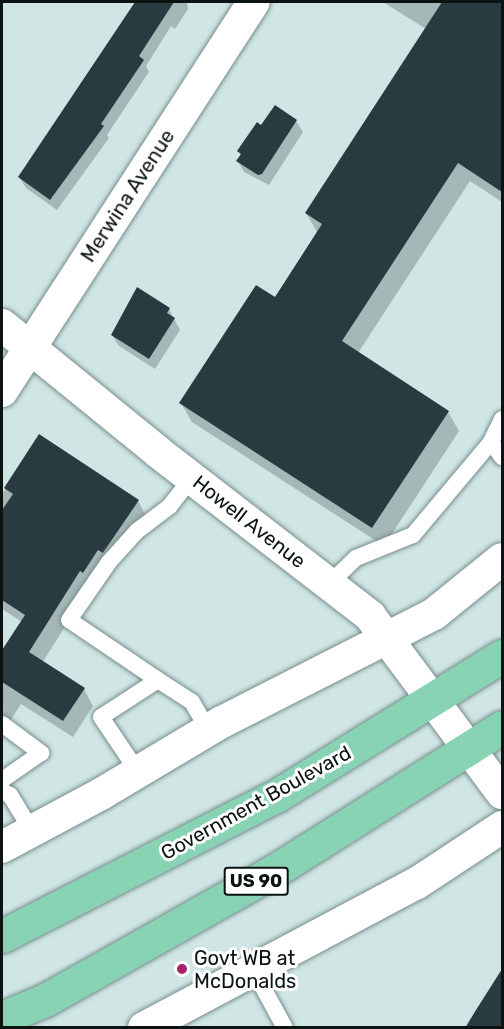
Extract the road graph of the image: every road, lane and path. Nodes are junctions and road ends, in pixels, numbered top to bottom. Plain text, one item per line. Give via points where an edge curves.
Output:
1 (254, 2) edge
2 (2, 325) edge
3 (30, 348) junction
4 (2, 391) edge
5 (502, 419) edge
6 (491, 442) junction
7 (502, 457) edge
8 (192, 478) junction
9 (502, 559) edge
10 (329, 584) junction
11 (387, 638) junction
12 (502, 656) edge
13 (158, 680) junction
14 (433, 700) junction
15 (2, 724) edge
16 (502, 727) edge
17 (208, 730) junction
18 (469, 747) junction
19 (138, 772) junction
20 (2, 780) edge
21 (2, 790) edge
22 (502, 793) edge
23 (502, 827) edge
24 (32, 831) junction
25 (2, 847) edge
26 (2, 936) edge
27 (254, 971) junction
28 (2, 1018) edge
29 (152, 1026) edge
30 (285, 1028) edge

1 - 3 street, Merwina Avenue
2 - 3 street, Howell Avenue
3 - 4 street, Merwina Avenue
3 - 8 street, Howell Avenue
5 - 6 lane
6 - 7 lane
6 - 10 lane via 413,535 356,558
8 - 10 street, Howell Avenue
8 - 13 lane via 169,507 137,531 109,562 69,620
9 - 11 street via 434,614
10 - 11 street, Howell Avenue via 370,616
11 - 14 street, Howell Avenue
11 - 17 street
12 - 14 main road, Government Boulevard
13 - 17 lane via 192,702
13 - 19 lane via 101,717
14 - 18 street, Howell Avenue
14 - 26 main road, Government Boulevard via 276,796
15 - 20 lane via 41,753
16 - 18 main road, US 90
17 - 19 street
18 - 22 street, Howell Avenue
18 - 28 main road, US 90 via 276,870 45,1000
19 - 24 street
21 - 24 lane via 10,795
23 - 27 street via 417,883
24 - 25 street
27 - 29 street
27 - 30 lane

